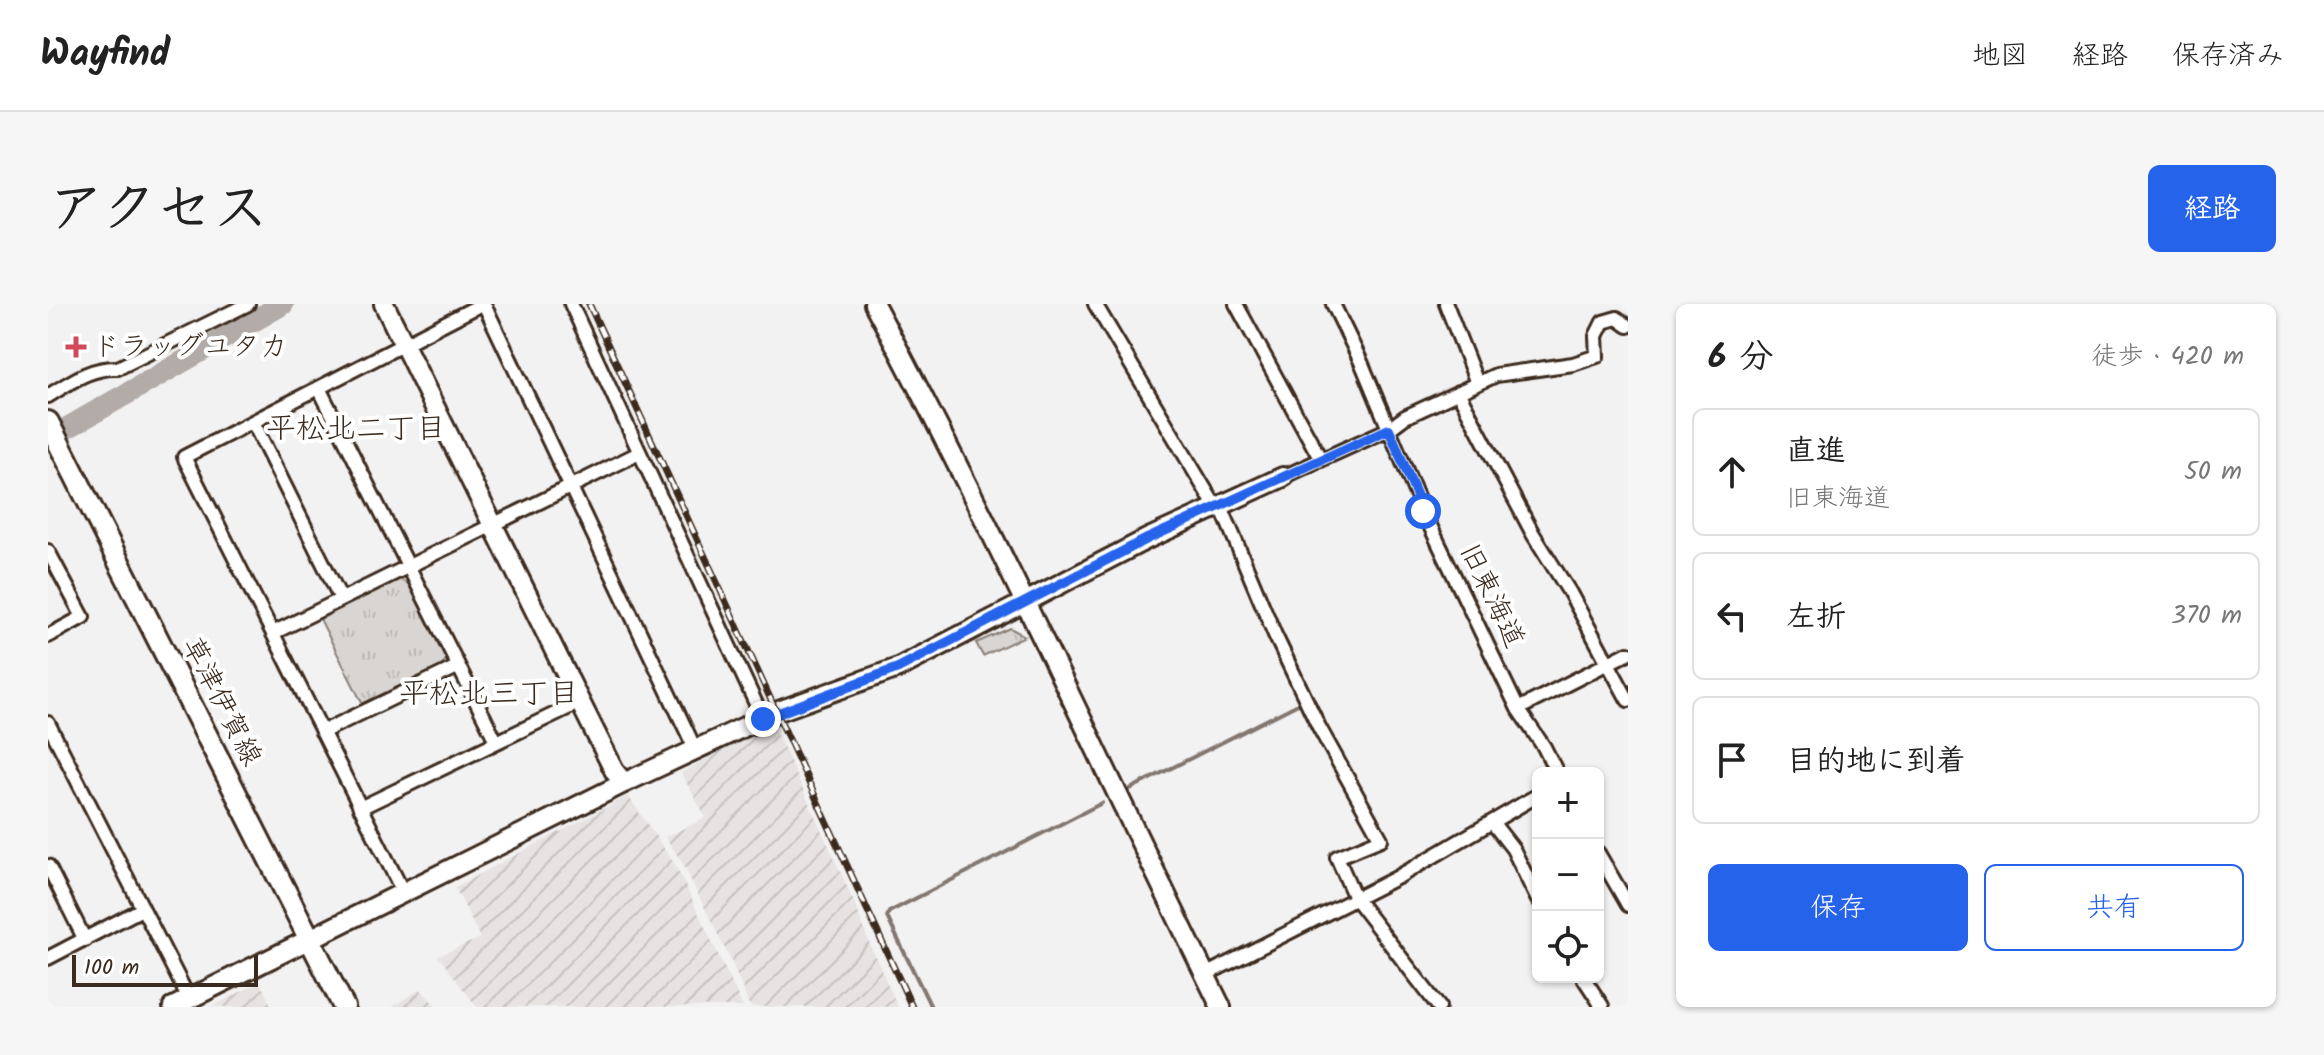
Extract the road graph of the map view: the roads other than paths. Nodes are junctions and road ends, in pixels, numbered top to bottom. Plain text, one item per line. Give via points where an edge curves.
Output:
1 (248, 304) edge
2 (384, 304) edge
3 (483, 304) edge
4 (571, 304) edge
5 (874, 304) edge
6 (1095, 304) edge
7 (1236, 304) edge
8 (1333, 304) edge
9 (1446, 304) edge
10 (1628, 326) edge
11 (404, 345) junction
12 (1477, 383) junction
13 (319, 388) junction
14 (1458, 392) junction
15 (48, 396) edge
16 (48, 422) edge
17 (253, 422) junction
18 (1389, 429) junction
19 (639, 453) junction
20 (1321, 460) junction
21 (1283, 477) joint
22 (570, 486) junction
23 (1218, 505) junction
24 (494, 525) junction
25 (49, 555) edge
26 (408, 566) junction
27 (341, 599) junction
28 (1025, 600) junction
29 (273, 633) junction
30 (48, 636) edge
31 (1628, 653) edge
32 (1609, 663) junction
33 (457, 667) junction
34 (1628, 700) edge
35 (580, 702) junction
36 (1518, 709) junction
37 (763, 719) junction
38 (48, 723) edge
39 (322, 732) junction
40 (496, 741) junction
41 (696, 751) junction
42 (1554, 767) edge
43 (624, 783) junction
44 (1532, 799) edge
45 (360, 808) junction
46 (1492, 822) junction
47 (1604, 863) edge
48 (48, 866) edge
49 (1532, 888) edge
50 (403, 892) junction
51 (1355, 898) junction
52 (1628, 905) edge
53 (142, 909) junction
54 (309, 937) junction
55 (85, 940) junction
56 (48, 958) edge
57 (1205, 975) junction
58 (1587, 983) edge
59 (181, 1003) edge
60 (344, 1007) edge
61 (1221, 1007) edge
62 (1439, 1007) edge
63 (1600, 1007) edge

1 - 15 street via 118,368 85,374
2 - 11 street
3 - 11 street
3 - 22 street
4 - 19 street
5 - 28 street
6 - 23 street
7 - 20 street
8 - 18 street, 旧東海道
9 - 12 street
10 - 12 street via 1617,318 1603,322 1596,336 1597,356
11 - 13 street
11 - 24 street
12 - 14 street
13 - 17 street
13 - 26 street
14 - 18 street
14 - 32 street
16 - 54 main road, 草津伊賀線
17 - 27 street
17 - 29 street via 184,457
18 - 20 street
18 - 36 street, 旧東海道
19 - 22 street
19 - 37 street
20 - 21 street
21 - 23 street
22 - 24 street
22 - 41 street
23 - 28 street
23 - 51 street via 1319,727 1381,839 1337,857
24 - 26 street
24 - 35 street
25 - 30 street via 83,617
26 - 27 street
26 - 33 street
27 - 29 street
28 - 37 street via 898,668
28 - 57 street
29 - 39 street
31 - 32 street
32 - 34 street
32 - 36 street
33 - 39 street
33 - 40 street
35 - 40 street
35 - 43 street
36 - 42 street, 旧東海道
37 - 41 street
38 - 53 street
39 - 45 street
40 - 45 street
41 - 43 street
43 - 50 street
44 - 46 street
45 - 50 street
46 - 49 street
46 - 51 street
47 - 52 street
48 - 55 street
50 - 54 street
51 - 57 street
51 - 62 street
53 - 55 street
53 - 59 street
54 - 59 street
54 - 60 main road, 草津伊賀線
55 - 56 street
57 - 61 street
58 - 63 street

